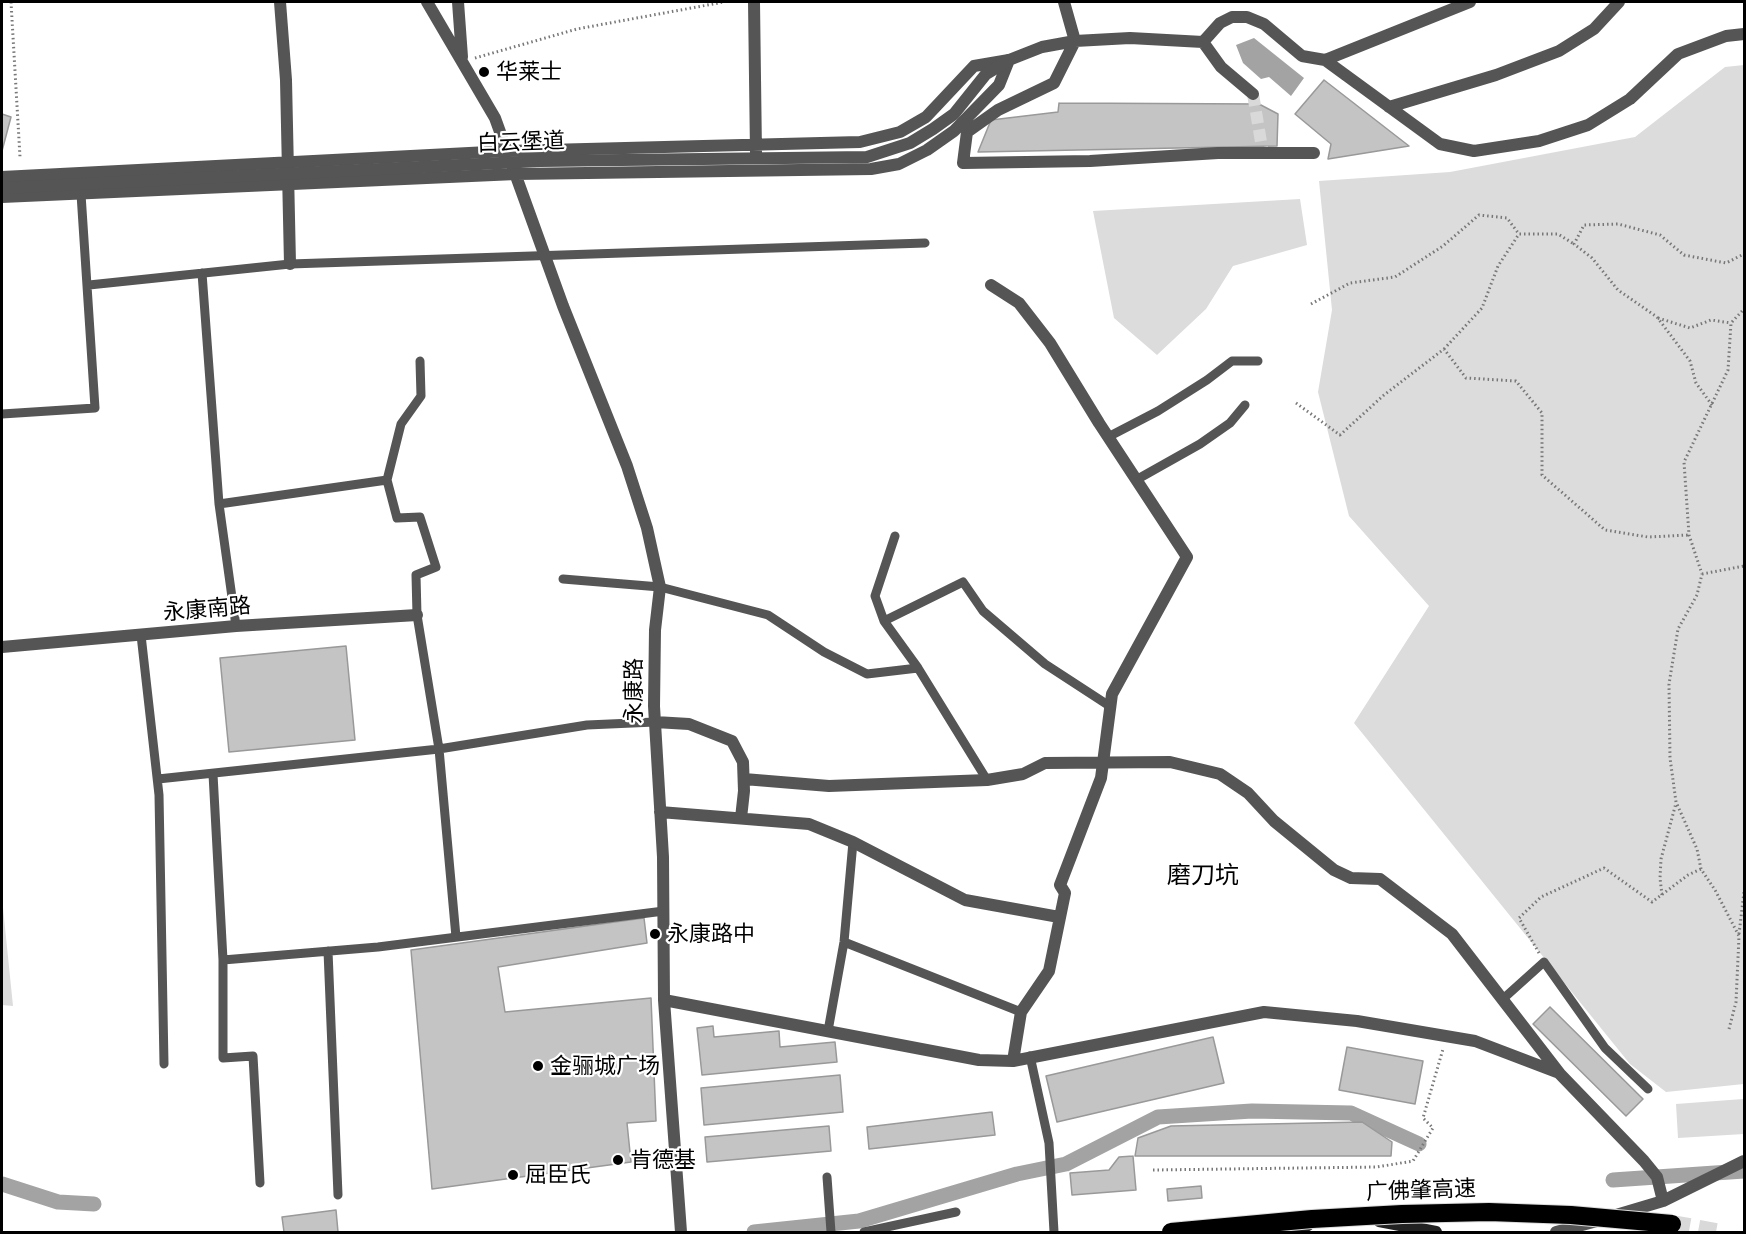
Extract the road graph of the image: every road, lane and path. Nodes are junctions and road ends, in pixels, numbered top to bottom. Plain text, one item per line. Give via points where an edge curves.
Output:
1 (11, 2) edge
2 (280, 2) edge
3 (427, 2) edge
4 (458, 2) edge
5 (724, 2) edge
6 (754, 2) edge
7 (1064, 2) edge
8 (1470, 2) edge
9 (1619, 2) edge
10 (1744, 34) edge
11 (1075, 41) junction
12 (1203, 42) junction
13 (1008, 60) junction
14 (1325, 60) junction
15 (462, 62) junction
16 (1253, 94) tunnel mouth
17 (1389, 107) junction
18 (756, 145) junction
19 (508, 151) junction
20 (1314, 153) dead end
21 (20, 157) dead end
22 (286, 163) junction
23 (756, 171) junction
24 (516, 174) junction
25 (2, 177) edge
26 (286, 184) junction
27 (2, 188) edge
28 (81, 194) junction
29 (2, 197) edge
30 (1519, 234) junction
31 (925, 243) dead end
32 (1574, 244) junction
33 (545, 254) junction
34 (1744, 254) edge
35 (291, 264) junction
36 (202, 273) junction
37 (89, 285) junction
38 (991, 285) dead end
39 (1311, 304) dead end
40 (1744, 309) edge
41 (1657, 317) junction
42 (1731, 323) junction
43 (1444, 349) junction
44 (420, 361) dead end
45 (1258, 361) dead end
46 (1296, 403) dead end
47 (1245, 405) dead end
48 (1712, 405) junction
49 (2, 414) edge
50 (1108, 437) junction
51 (387, 480) junction
52 (1136, 480) junction
53 (219, 504) junction
54 (1689, 535) junction
55 (895, 536) dead end
56 (1744, 566) edge
57 (1701, 574) junction
58 (563, 579) dead end
59 (660, 587) junction
60 (417, 615) junction
61 (884, 621) junction
62 (236, 626) junction
63 (141, 635) junction
64 (2, 647) edge
65 (918, 668) junction
66 (1111, 707) junction
67 (655, 722) junction
68 (439, 749) junction
69 (1105, 764) junction
70 (213, 774) junction
71 (158, 779) junction
72 (744, 779) junction
73 (987, 780) junction
74 (1676, 802) junction
75 (660, 812) junction
76 (741, 818) junction
77 (854, 842) junction
78 (1701, 869) junction
79 (1744, 892) edge
80 (1662, 895) junction
81 (664, 911) junction
82 (1059, 917) junction
83 (1739, 936) junction
84 (456, 937) junction
85 (844, 942) junction
86 (328, 951) junction
87 (224, 960) junction
88 (1544, 962) junction
89 (1504, 998) junction
90 (664, 1000) junction
91 (1020, 1012) junction
92 (1729, 1029) dead end
93 (828, 1031) junction
94 (1446, 1036) junction
95 (1030, 1056) junction
96 (1013, 1060) junction
97 (164, 1064) dead end
98 (1560, 1074) junction
99 (1648, 1089) dead end
100 (1744, 1161) edge
101 (1153, 1170) dead end
102 (827, 1177) dead end
103 (260, 1183) dead end
104 (338, 1195) dead end
105 (1663, 1201) junction
106 (956, 1212) dead end
107 (1672, 1224) tunnel mouth
108 (681, 1233) edge
109 (831, 1233) edge
110 (864, 1233) edge
111 (1054, 1233) edge
112 (1171, 1233) edge
113 (1288, 1233) edge
114 (1436, 1233) edge
115 (1556, 1233) edge

1 - 21 path
2 - 22 street via 286,80
3 - 15 street, 永康路
4 - 15 street
5 - 15 path via 577,29
6 - 18 street
7 - 11 street
8 - 14 street
9 - 17 street via 1594,29 1559,51 1496,75
10 - 17 street via 1726,36 1678,54 1630,99 1588,125 1539,141 1474,151 1440,144
11 - 12 street via 1130,38
11 - 13 street via 1042,47
11 - 20 street via 1054,83 998,110 967,132 963,163
12 - 14 street via 1220,23 1232,17 1247,17 1264,24 1302,56
12 - 16 street via 1221,67
13 - 18 street via 974,66 926,117 900,132 860,142
13 - 23 street via 999,85 954,131 899,164 871,169
13 - 27 street, 白云堡道, bridge via 986,74 954,114 933,129 910,143 867,157 540,161
14 - 17 street
15 - 19 street, 永康路 via 495,118
18 - 19 street
18 - 23 street
19 - 22 street
19 - 24 street, 永康路
22 - 25 street
22 - 26 street
23 - 24 street
24 - 26 street
24 - 33 street, 永康路
26 - 28 street
26 - 35 street
28 - 29 street
28 - 37 lane
30 - 32 path via 1558,234
30 - 39 path via 1507,218 1479,215 1443,246 1395,277 1350,283
30 - 43 path via 1498,266 1482,308
31 - 33 lane
32 - 34 path via 1584,225 1618,224 1660,235 1684,255 1726,263
32 - 41 path via 1592,258 1618,290
33 - 35 lane
33 - 59 street, 永康路 via 627,466
35 - 36 lane
36 - 37 lane
36 - 53 lane
37 - 49 lane via 95,408
38 - 50 street via 1019,303 1050,343
40 - 42 path
41 - 42 path via 1690,328 1711,320
41 - 48 path via 1690,361 1696,383
42 - 48 path via 1728,370
43 - 46 path via 1384,394 1340,435
43 - 54 path via 1467,378 1516,381 1542,413 1542,475 1605,530 1648,537
44 - 51 lane via 421,396 400,424
45 - 50 lane via 1232,361 1158,411
47 - 52 lane via 1215,434
48 - 54 path via 1684,462
50 - 52 street
51 - 53 lane
51 - 60 lane via 397,518 420,517 436,567 416,575
52 - 66 street via 1187,557 1112,694
53 - 62 lane
54 - 57 path
55 - 61 lane via 875,596
56 - 57 path
57 - 74 path via 1697,595 1678,629 1669,684 1670,758
58 - 59 lane
59 - 65 lane via 768,615 824,652 867,674
59 - 67 street, 永康路 via 655,630
60 - 62 street, 永康南路
60 - 68 lane
61 - 65 lane
61 - 66 lane via 963,582 983,611 1045,664
62 - 63 street, 永康南路
63 - 64 street, 永康南路
63 - 71 lane
65 - 73 lane
66 - 69 street
67 - 68 lane via 587,725
67 - 72 street via 689,724 732,741 743,762
67 - 75 street, 永康路
68 - 70 lane
68 - 84 lane
69 - 73 street via 1045,763 1023,774
69 - 82 street via 1060,885 1065,893
69 - 89 street via 1170,762 1220,774 1248,793 1290,835 1334,870 1351,878 1380,879 1452,934
70 - 71 lane
70 - 87 lane
71 - 97 lane
72 - 73 street via 829,786
72 - 76 street
74 - 78 path via 1697,849
74 - 80 path via 1661,859
75 - 76 street
75 - 81 street, 永康路
76 - 77 street via 809,824
77 - 82 street via 964,900
77 - 85 lane
78 - 80 path
78 - 83 path
79 - 83 path
80 - 88 path via 1652,902 1604,868 1541,897 1519,918
81 - 84 lane
81 - 90 street, 永康路
82 - 91 street via 1049,971
83 - 92 path via 1736,1002
84 - 86 lane
85 - 91 lane
85 - 93 lane
86 - 87 lane
86 - 104 lane
87 - 103 lane via 223,1058 253,1056
88 - 89 lane
88 - 99 lane via 1605,1048
89 - 98 street
90 - 93 street
90 - 108 street, 永康路
91 - 96 street
93 - 96 street via 979,1060
94 - 95 street via 1357,1021 1264,1012
94 - 98 street via 1475,1041
94 - 101 path via 1423,1118 1433,1128 1413,1161 1377,1167
95 - 96 street
95 - 111 lane via 1049,1143
98 - 105 street via 1657,1177
100 - 105 street
102 - 109 lane
105 - 115 street
106 - 110 lane
107 - 112 highway, 广佛肇高速, bridge via 1571,1215 1434,1213 1312,1219
113 - 114 street via 1312,1224 1363,1218

